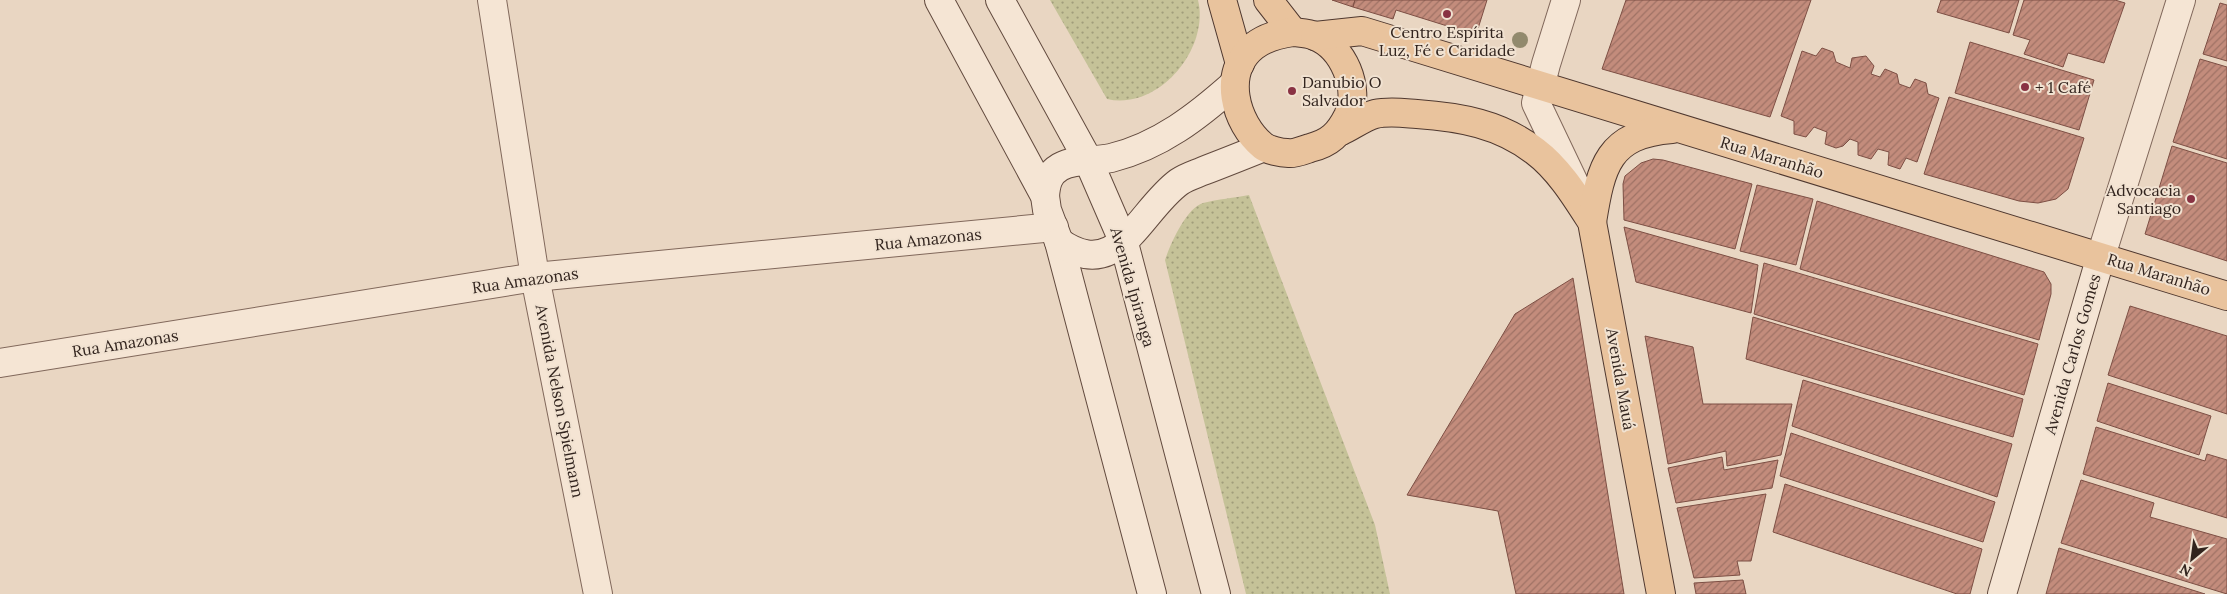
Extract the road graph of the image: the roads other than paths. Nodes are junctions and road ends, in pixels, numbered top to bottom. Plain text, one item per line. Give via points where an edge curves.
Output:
1 (492, 0) edge
2 (939, 0) edge
3 (1000, 0) edge
4 (1222, 0) edge
5 (1268, 0) edge
6 (1566, 0) edge
7 (2181, 0) edge
8 (1304, 34) junction
9 (1237, 74) junction
10 (1540, 86) junction
11 (1676, 128) junction
12 (1341, 131) junction
13 (1264, 147) junction
14 (1088, 160) junction
15 (1045, 196) junction
16 (1592, 222) junction
17 (1057, 234) junction
18 (1124, 243) junction
19 (2101, 256) junction
20 (535, 277) junction
21 (2227, 296) edge
22 (0, 364) edge
23 (598, 594) edge
24 (1152, 594) edge
25 (1216, 594) edge
26 (1661, 594) edge
27 (2002, 594) edge

1 - 20 street, Avenida Nelson Spielmann
2 - 15 street
3 - 14 street, Avenida Ipiranga
4 - 9 main road
5 - 8 main road
6 - 10 street
7 - 19 street, Avenida Carlos Gomes
8 - 9 main road via 1272,36 1253,47
8 - 10 main road, Rua Maranhão via 1362,31
8 - 12 main road via 1334,48 1347,67 1352,89 1351,110
9 - 13 main road via 1237,107 1248,128
9 - 14 street via 1199,115 1164,137 1111,158
10 - 11 main road, Rua Maranhão
10 - 16 street via 1536,103
11 - 16 main road via 1634,136 1621,145 1609,159 1600,178
11 - 19 main road, Rua Maranhão
12 - 13 main road via 1326,144 1290,154
12 - 16 main road, Avenida Mauá via 1374,115 1389,112 1448,116 1488,124 1536,151 1558,173
13 - 18 street via 1181,180 1163,195
14 - 15 street via 1072,161 1057,169 1046,183
14 - 18 street, Avenida Ipiranga
15 - 17 street
16 - 26 main road, Avenida Mauá
17 - 18 street via 1071,250 1085,255 1102,254
17 - 20 street, Rua Amazonas
17 - 24 street
18 - 25 street, Avenida Ipiranga
19 - 21 main road, Rua Maranhão
19 - 27 street, Avenida Carlos Gomes
20 - 22 street, Rua Amazonas
20 - 23 street, Avenida Nelson Spielmann

